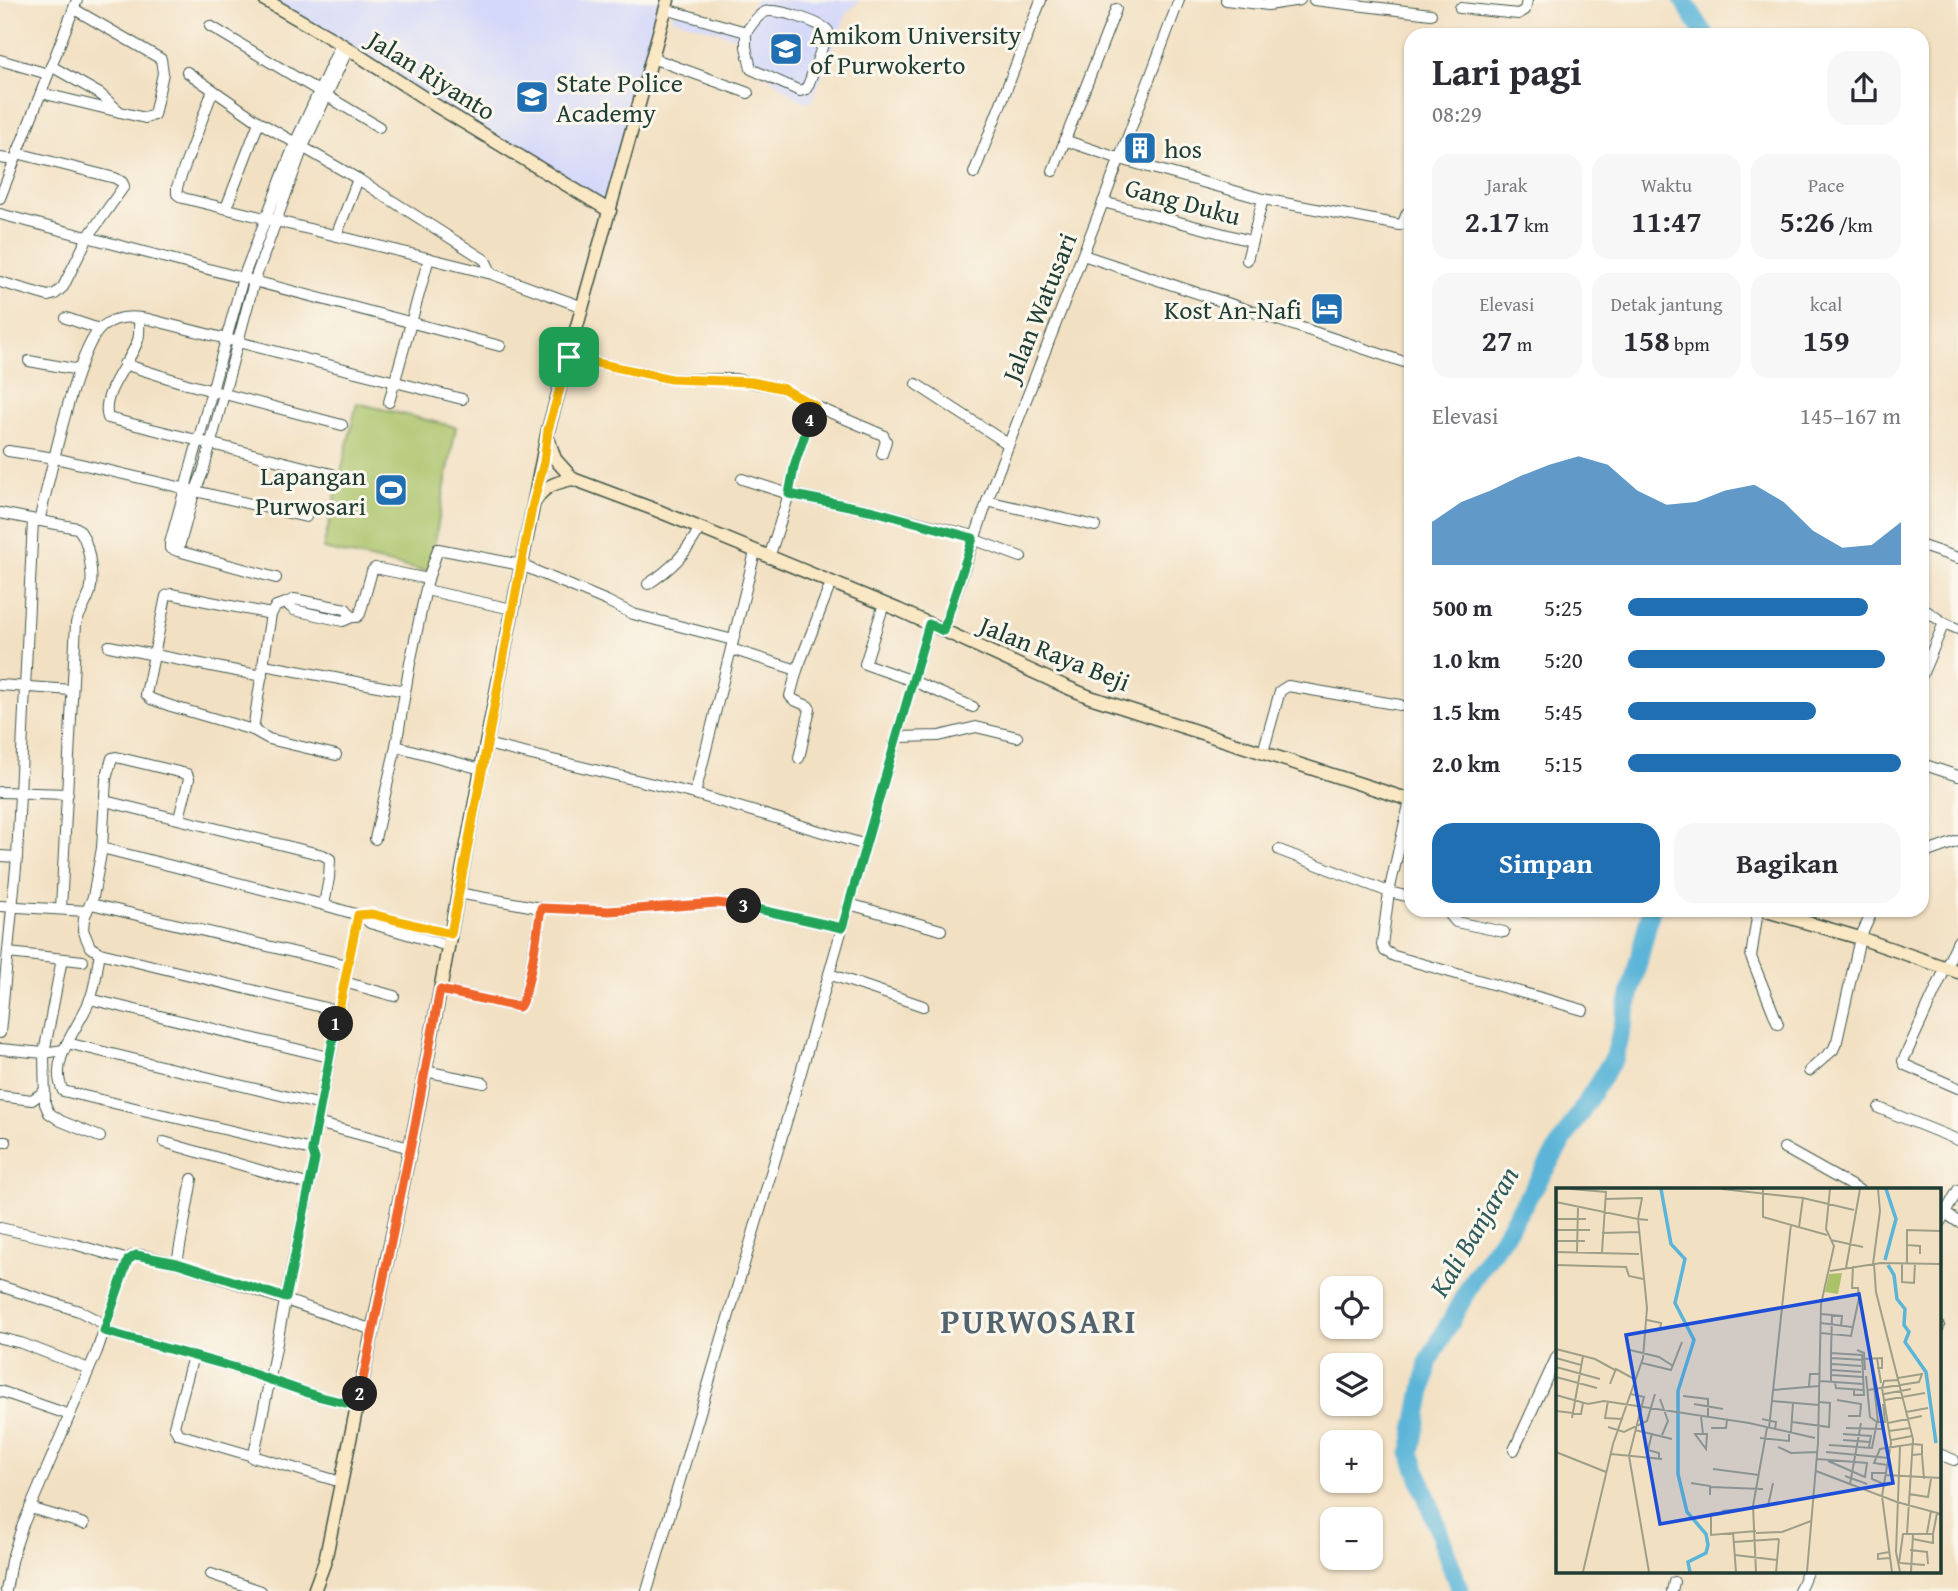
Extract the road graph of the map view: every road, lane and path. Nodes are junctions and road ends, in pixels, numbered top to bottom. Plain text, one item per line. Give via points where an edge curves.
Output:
1 (264, 0) edge
2 (1041, 0) edge
3 (1179, 0) edge
4 (1226, 0) edge
5 (1300, 0) edge
6 (1314, 0) edge
7 (1527, 0) edge
8 (76, 4) edge
9 (666, 4) edge
10 (1393, 5) edge
11 (1460, 8) dead end
12 (1116, 9) dead end
13 (1430, 14) dead end
14 (210, 26) dead end
15 (746, 32) junction
16 (345, 47) junction
17 (652, 58) junction
18 (0, 60) edge
19 (49, 70) junction
20 (187, 72) dead end
21 (214, 90) junction
22 (41, 93) junction
23 (323, 93) junction
24 (748, 93) dead end
25 (122, 113) junction
26 (259, 122) junction
27 (379, 127) dead end
28 (1064, 141) junction
29 (299, 145) junction
30 (16, 157) junction
31 (0, 158) edge
32 (1120, 159) junction
33 (1052, 171) dead end
34 (974, 173) dead end
35 (358, 179) junction
36 (0, 198) edge
37 (1263, 199) junction
38 (1103, 202) junction
39 (226, 208) junction
40 (610, 211) junction
41 (0, 214) edge
42 (265, 217) junction
43 (276, 221) junction
44 (1404, 223) edge
45 (336, 236) junction
46 (88, 237) junction
47 (1251, 241) junction
48 (1083, 255) junction
49 (429, 258) junction
50 (1247, 260) dead end
51 (492, 274) junction
52 (243, 278) junction
53 (0, 282) edge
54 (254, 282) junction
55 (583, 307) junction
56 (66, 317) dead end
57 (139, 318) junction
58 (411, 323) junction
59 (99, 328) junction
60 (226, 338) junction
61 (237, 341) junction
62 (500, 346) dead end
63 (569, 357) junction
64 (29, 361) dead end
65 (1404, 362) edge
66 (124, 364) junction
67 (79, 370) junction
68 (396, 382) junction
69 (916, 384) dead end
70 (213, 390) junction
71 (224, 393) junction
72 (462, 399) dead end
73 (389, 401) dead end
74 (815, 406) junction
75 (342, 425) dead end
76 (548, 430) junction
77 (199, 441) junction
78 (211, 444) junction
79 (1008, 444) junction
80 (8, 451) dead end
81 (882, 454) dead end
82 (55, 458) junction
83 (332, 474) dead end
84 (573, 479) junction
85 (742, 479) dead end
86 (191, 490) junction
87 (789, 494) junction
88 (987, 501) junction
89 (532, 508) junction
90 (0, 513) edge
91 (306, 517) dead end
92 (36, 520) junction
93 (1095, 526) dead end
94 (699, 528) junction
95 (973, 538) junction
96 (1929, 548) edge
97 (755, 552) junction
98 (1021, 557) dead end
99 (769, 558) junction
100 (1958, 558) edge
101 (521, 565) junction
102 (276, 578) dead end
103 (831, 583) junction
104 (648, 584) dead end
105 (427, 585) junction
106 (884, 604) junction
107 (512, 608) junction
108 (1929, 613) edge
109 (271, 614) junction
110 (1944, 623) junction
111 (929, 624) junction
112 (1958, 629) edge
113 (943, 631) junction
114 (732, 645) junction
115 (109, 646) dead end
116 (154, 654) junction
117 (1929, 658) edge
118 (263, 670) junction
119 (797, 670) junction
120 (913, 681) junction
121 (0, 685) edge
122 (26, 687) junction
123 (72, 690) junction
124 (405, 691) junction
125 (1400, 705) dead end
126 (973, 707) dead end
127 (253, 730) junction
128 (897, 737) junction
129 (1017, 737) dead end
130 (486, 744) junction
131 (396, 746) junction
132 (1263, 752) junction
133 (336, 755) dead end
134 (799, 758) dead end
135 (1929, 766) edge
136 (481, 769) junction
137 (1958, 776) edge
138 (0, 792) edge
139 (21, 793) junction
140 (68, 794) junction
141 (695, 794) junction
142 (1404, 798) edge
143 (105, 801) junction
144 (179, 818) junction
145 (1404, 826) edge
146 (375, 839) dead end
147 (1958, 841) edge
148 (866, 845) junction
149 (102, 848) junction
150 (1279, 850) dead end
151 (1929, 852) edge
152 (0, 856) edge
153 (17, 857) junction
154 (1389, 892) junction
155 (458, 893) junction
156 (1404, 896) edge
157 (849, 904) junction
158 (324, 905) junction
159 (0, 906) edge
160 (13, 906) junction
161 (89, 907) junction
162 (541, 908) junction
163 (61, 909) junction
164 (360, 915) junction
165 (1451, 917) edge
166 (1759, 917) edge
167 (1785, 917) edge
168 (1870, 917) edge
169 (842, 928) junction
170 (941, 930) dead end
171 (1504, 932) dead end
172 (1860, 938) junction
173 (450, 940) junction
174 (1958, 941) edge
175 (8, 953) junction
176 (100, 953) junction
177 (62, 959) junction
178 (83, 961) dead end
179 (347, 965) junction
180 (1945, 968) junction
181 (1958, 972) edge
182 (829, 974) junction
183 (344, 982) junction
184 (440, 990) junction
185 (394, 996) dead end
186 (90, 999) junction
187 (923, 1006) dead end
188 (1583, 1010) dead end
189 (338, 1011) junction
190 (1778, 1024) dead end
191 (0, 1033) edge
192 (65, 1047) junction
193 (0, 1049) edge
194 (44, 1053) junction
195 (329, 1057) junction
196 (425, 1071) junction
197 (1809, 1071) dead end
198 (484, 1083) dead end
199 (1958, 1088) edge
200 (45, 1091) junction
201 (0, 1096) edge
202 (321, 1105) junction
203 (1878, 1108) dead end
204 (317, 1122) junction
205 (100, 1137) dead end
206 (1958, 1140) edge
207 (164, 1142) dead end
208 (411, 1148) junction
209 (1784, 1149) dead end
210 (312, 1150) junction
211 (192, 1179) dead end
212 (310, 1185) junction
213 (1855, 1188) edge
214 (1958, 1189) edge
215 (1945, 1213) junction
216 (1940, 1222) edge
217 (1958, 1222) edge
218 (0, 1228) edge
219 (128, 1260) junction
220 (177, 1263) junction
221 (0, 1286) edge
222 (286, 1298) junction
223 (105, 1328) junction
224 (373, 1330) junction
225 (0, 1338) edge
226 (193, 1356) junction
227 (1556, 1358) edge
228 (89, 1368) junction
229 (271, 1380) junction
230 (0, 1391) edge
231 (357, 1406) junction
232 (70, 1415) junction
233 (1514, 1450) dead end
234 (1940, 1454) edge
235 (253, 1458) junction
236 (1954, 1460) dead end
237 (341, 1482) junction
238 (30, 1507) junction
239 (84, 1524) dead end
240 (211, 1574) dead end
241 (1806, 1574) edge
242 (6, 1591) edge
243 (261, 1591) edge
244 (314, 1591) edge
245 (647, 1591) edge
246 (1800, 1591) edge

1 - 16 street, Jalan Riyanto
2 - 34 street
3 - 32 street, Jalan Watusari
4 - 5 street via 1268,5
6 - 10 street
7 - 11 street via 1518,15
8 - 19 street
8 - 25 street via 163,62 154,115 145,118
9 - 15 street
9 - 17 street
10 - 13 street
12 - 28 street
14 - 23 street
15 - 15 street via 763,13 773,10 827,28 806,89 800,91 751,69
16 - 23 street
16 - 40 street, Jalan Riyanto
17 - 24 street
17 - 40 street
18 - 19 street
19 - 22 street
19 - 25 street via 100,94
20 - 21 street
21 - 26 street
21 - 39 street via 177,194
22 - 25 street
22 - 30 street
23 - 27 street
23 - 29 street
26 - 29 street
26 - 39 street
28 - 32 street
28 - 33 street
29 - 35 street
29 - 42 street
29 - 43 street
30 - 31 street
30 - 36 street
30 - 46 street via 122,182 124,186
32 - 37 street
32 - 38 street, Jalan Watusari
35 - 45 street
35 - 51 street via 485,260
37 - 44 street
37 - 47 street
38 - 47 street, Gang Duku
38 - 48 street, Jalan Watusari
39 - 42 street
40 - 55 street
41 - 46 street
42 - 43 street
42 - 52 street
43 - 45 street
43 - 54 street
45 - 49 street
46 - 52 street
46 - 53 street via 55,294
47 - 50 street
48 - 65 street
48 - 79 street, Jalan Watusari
49 - 51 street
49 - 58 street
51 - 55 street
52 - 54 street
52 - 60 street
54 - 58 street
54 - 61 street
55 - 63 street
56 - 59 street
57 - 59 street via 120,318
57 - 60 street
57 - 66 street via 137,342
58 - 62 street
58 - 68 street
59 - 67 street
60 - 61 street
60 - 70 street
61 - 68 street
61 - 71 street
63 - 74 street via 671,379 752,382 784,389
63 - 76 street
64 - 67 street
66 - 70 street
66 - 77 street via 106,410 108,418
67 - 82 street
68 - 72 street
68 - 73 street
69 - 79 street
70 - 71 street
70 - 77 street
71 - 75 street
71 - 78 street
74 - 81 street via 883,435
74 - 87 street
76 - 84 street via 555,459
76 - 89 street
77 - 78 street
77 - 86 street
78 - 83 street
78 - 86 street
79 - 88 street, Jalan Watusari
80 - 82 street
82 - 86 street
82 - 92 street
84 - 89 street via 546,488
84 - 94 street, Jalan Raya Beji
85 - 87 street
86 - 91 street
86 - 102 street via 178,551
87 - 95 street
87 - 99 street
88 - 93 street
88 - 95 street, Jalan Watusari
89 - 101 street
90 - 92 street
92 - 122 street
92 - 123 street via 81,530 88,550 90,591 76,623
94 - 97 street, Jalan Raya Beji
94 - 104 street via 688,550
95 - 98 street
95 - 113 street, Jalan Watusari
96 - 100 street
97 - 99 street, Jalan Raya Beji
97 - 114 street
99 - 103 street, Jalan Raya Beji
101 - 105 street via 438,550
101 - 107 street
101 - 114 street via 633,614
103 - 106 street, Jalan Raya Beji
103 - 119 street
105 - 107 street
105 - 109 street via 375,568 357,617 343,621 294,610 286,603
105 - 124 street
106 - 111 street, Jalan Raya Beji
106 - 120 street via 865,664
107 - 130 street
108 - 110 street
109 - 116 street via 170,594
109 - 118 street
110 - 112 street
110 - 117 street
111 - 113 street, Jalan Raya Beji
111 - 120 street
113 - 132 street, Jalan Raya Beji via 1090,697
114 - 119 street
114 - 141 street
115 - 116 street
116 - 118 street
116 - 127 street via 145,691 148,697
118 - 124 street
118 - 127 street
119 - 134 street via 790,696 810,709
120 - 126 street
120 - 128 street
121 - 122 street
122 - 123 street
122 - 139 street
123 - 140 street
124 - 131 street
125 - 132 street via 1283,687
127 - 133 street via 269,739
128 - 129 street via 939,736 976,727
128 - 148 street
130 - 136 street
130 - 141 street
131 - 136 street
131 - 146 street
132 - 142 street, Jalan Raya Beji
135 - 137 street
136 - 155 street
138 - 139 street
139 - 140 street
139 - 153 street
140 - 163 street
141 - 148 street
143 - 144 street
143 - 144 street via 112,758 175,769 189,779
143 - 149 street
144 - 158 street via 330,859
145 - 154 street
147 - 151 street
148 - 157 street
149 - 158 street
149 - 161 street
150 - 154 street
152 - 153 street
153 - 160 street
154 - 156 street
154 - 188 street via 1385,951
155 - 162 street
155 - 173 street
157 - 169 street
157 - 170 street
158 - 164 street
159 - 160 street
160 - 163 street
160 - 175 street
161 - 163 street
161 - 176 street via 83,930 90,947
161 - 179 street
162 - 169 street via 609,911 717,903
162 - 184 street via 519,1007
164 - 173 street via 370,923
164 - 179 street
165 - 171 street
166 - 190 street via 1751,957
167 - 172 street
168 - 172 street
169 - 182 street
172 - 180 street
172 - 197 street via 1838,1041
173 - 184 street
174 - 180 street
175 - 177 street
175 - 191 street
176 - 186 street
176 - 189 street
177 - 178 street
177 - 194 street
179 - 183 street
180 - 181 street
180 - 199 street via 1903,1061
182 - 187 street
182 - 245 street
183 - 185 street
183 - 189 street
184 - 196 street
186 - 192 street
186 - 195 street
189 - 195 street
192 - 194 street
192 - 202 street
192 - 210 street via 60,1066 63,1091
193 - 194 street
194 - 200 street
195 - 202 street
196 - 198 street
196 - 208 street
200 - 201 street via 32,1100
200 - 205 street via 49,1113
202 - 204 street
203 - 206 street
204 - 208 street
204 - 210 street
207 - 212 street
208 - 224 street
209 - 213 street
210 - 212 street via 315,1159
211 - 220 street
212 - 222 street
214 - 215 street
215 - 216 street
215 - 217 street
218 - 219 street
219 - 220 street via 136,1255
219 - 223 street
220 - 222 street
221 - 223 street via 79,1311
222 - 224 street
222 - 229 street
223 - 226 street
223 - 228 street
224 - 231 street
225 - 228 street
226 - 229 street
226 - 235 street via 174,1431
227 - 233 street
228 - 232 street
229 - 231 street
229 - 235 street
230 - 232 street
231 - 237 street
232 - 238 street
234 - 236 street
235 - 237 street
237 - 244 street
238 - 239 street
238 - 242 street
240 - 243 street
241 - 246 street

